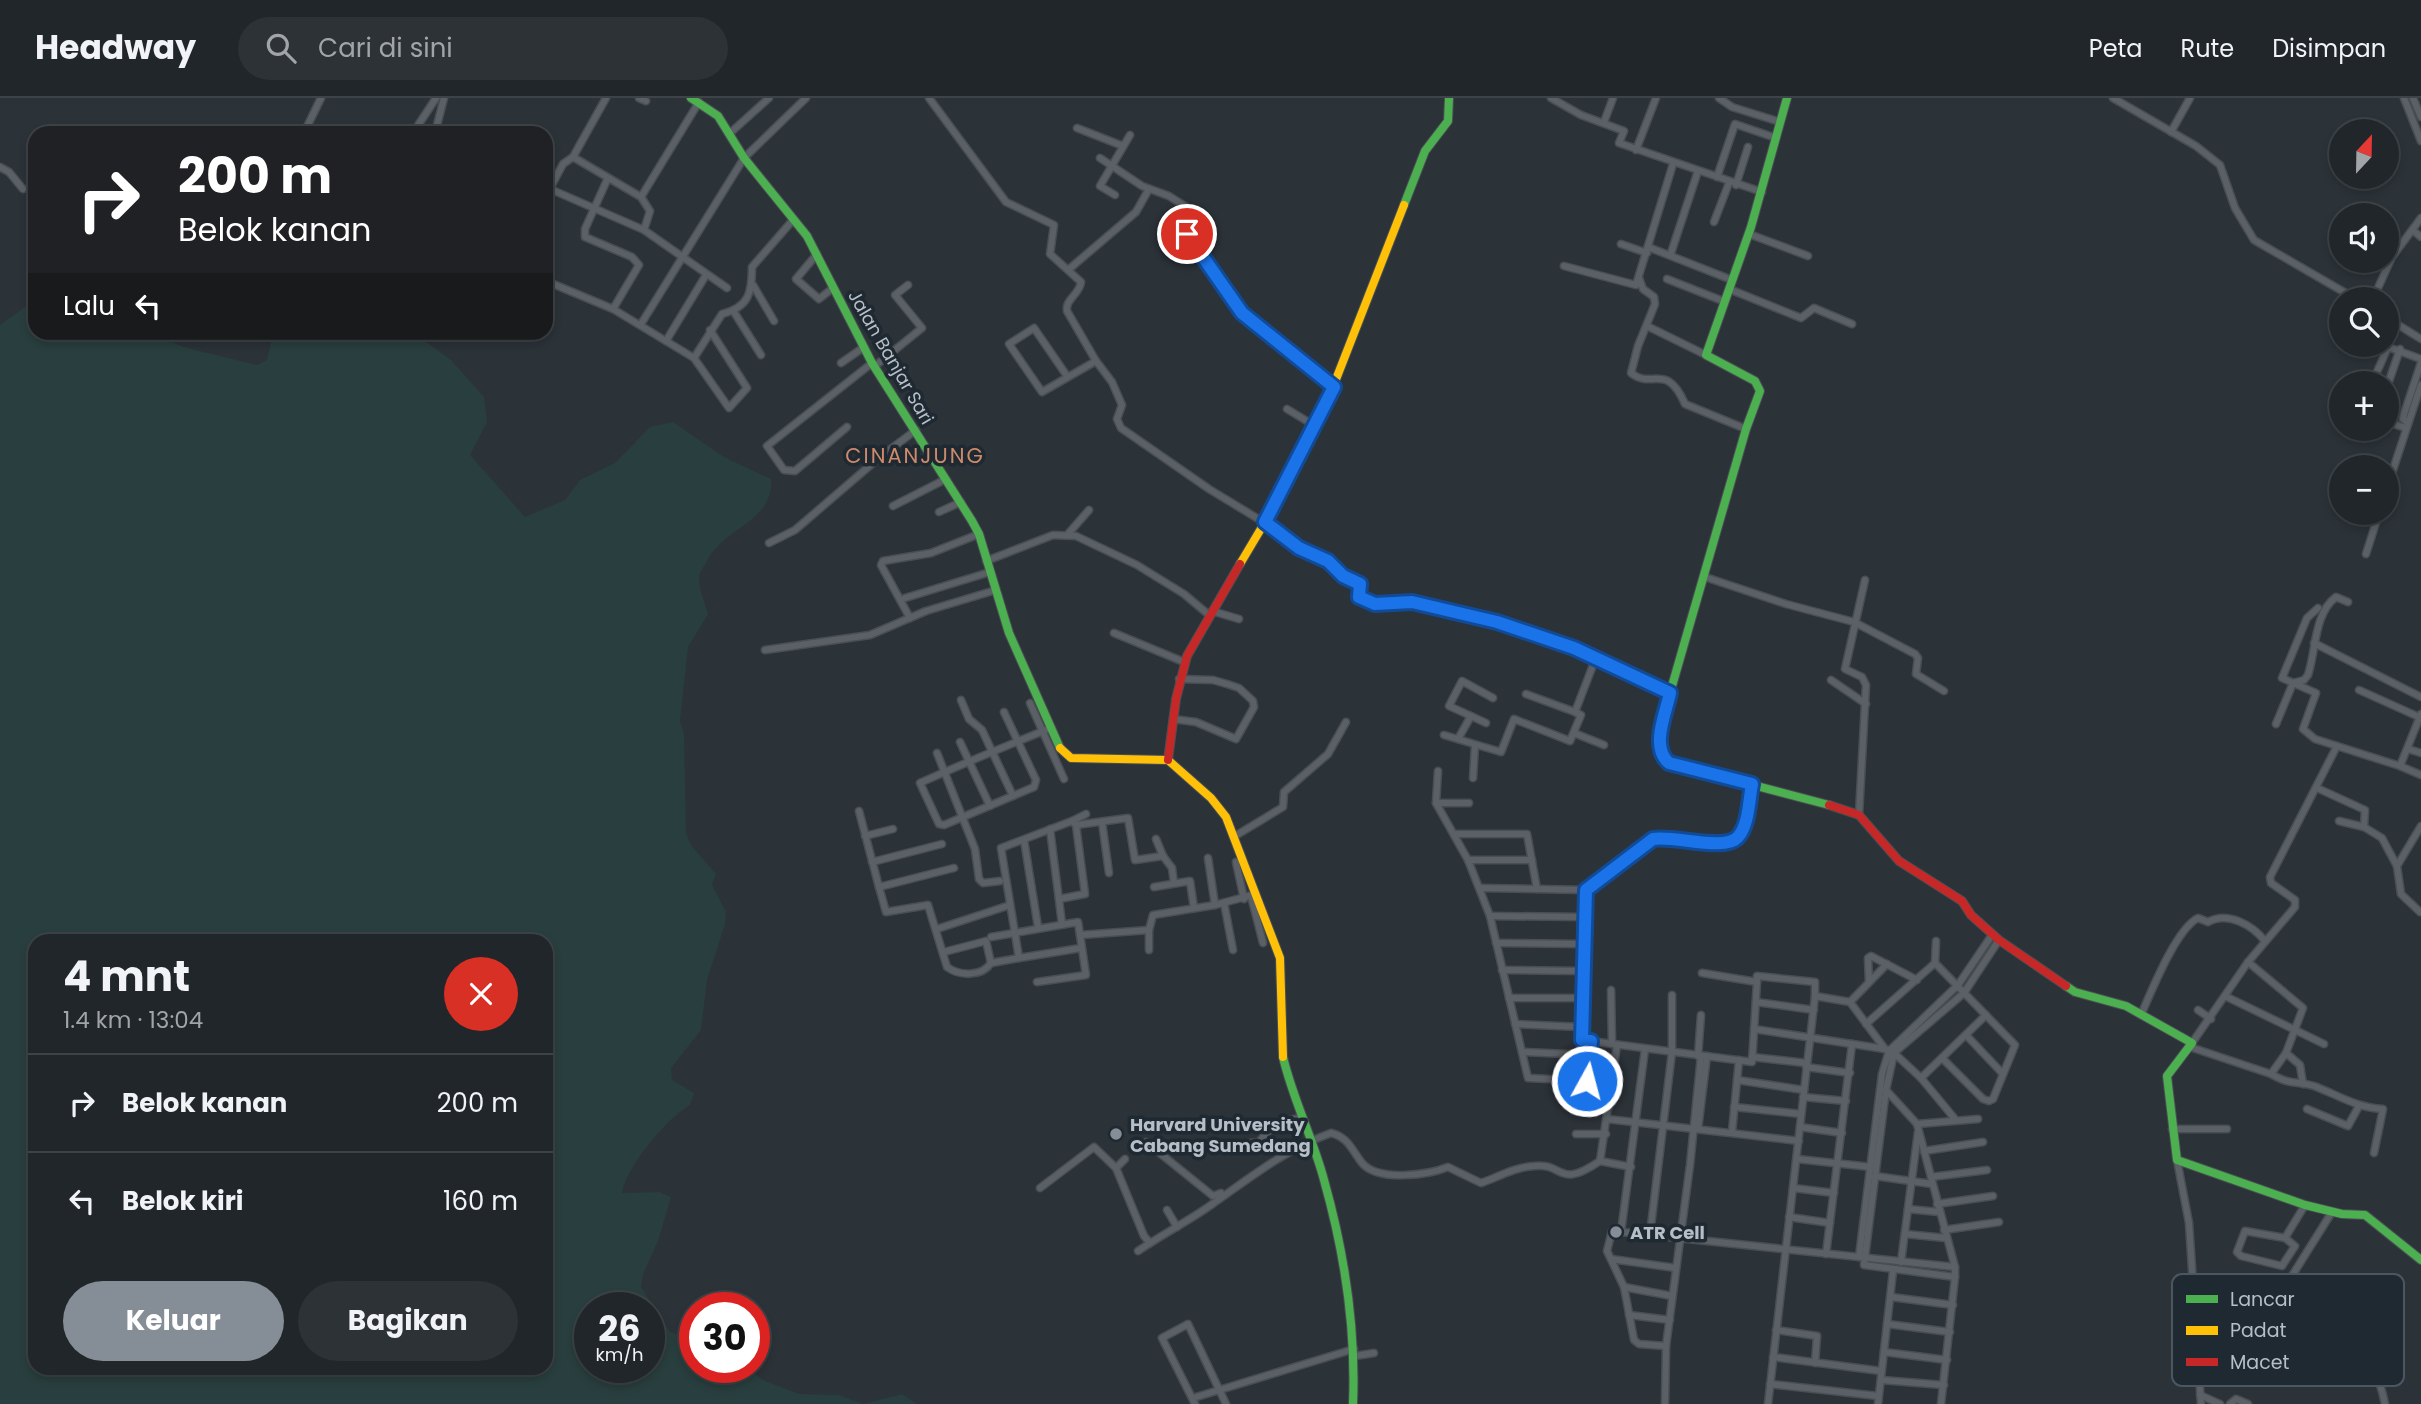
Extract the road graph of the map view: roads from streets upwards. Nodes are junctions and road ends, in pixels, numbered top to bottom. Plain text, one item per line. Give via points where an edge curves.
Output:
1 (321, 98) edge
2 (436, 98) edge
3 (444, 98) edge
4 (606, 98) edge
5 (769, 98) edge
6 (806, 98) edge
7 (929, 98) edge
8 (1449, 98) edge
9 (1551, 98) edge
10 (1613, 98) edge
11 (1656, 98) edge
12 (1719, 98) edge
13 (1787, 98) edge
14 (2113, 98) edge
15 (2190, 98) edge
16 (2404, 98) edge
17 (695, 100) edge
18 (2417, 100) edge
19 (2421, 117) edge
20 (1604, 122) junction
21 (1780, 122) junction
22 (307, 126) edge
23 (418, 126) edge
24 (437, 126) edge
25 (1077, 128) dead end
26 (2171, 132) junction
27 (729, 134) junction
28 (1130, 135) dead end
29 (1776, 138) junction
30 (2421, 141) edge
31 (1123, 146) junction
32 (1748, 147) dead end
33 (1636, 150) junction
34 (573, 157) junction
35 (744, 158) junction
36 (1100, 158) dead end
37 (1673, 164) junction
38 (1113, 165) junction
39 (0, 167) edge
40 (1698, 171) junction
41 (1717, 177) junction
42 (607, 180) junction
43 (553, 183) edge
44 (1732, 184) junction
45 (1100, 186) junction
46 (23, 189) dead end
47 (1149, 189) junction
48 (1762, 192) junction
49 (1095, 193) dead end
50 (553, 195) edge
51 (1115, 195) dead end
52 (640, 197) junction
53 (595, 209) junction
54 (2421, 218) edge
55 (793, 220) junction
56 (1714, 222) dead end
57 (644, 230) junction
58 (1749, 234) junction
59 (1621, 244) dead end
60 (1648, 250) junction
61 (1671, 253) junction
62 (817, 254) junction
63 (1808, 256) dead end
64 (681, 257) junction
65 (1564, 266) dead end
66 (1068, 270) junction
67 (706, 275) junction
68 (1639, 278) junction
69 (1667, 279) dead end
70 (1732, 279) junction
71 (553, 284) edge
72 (753, 285) junction
73 (908, 285) dead end
74 (2335, 287) edge
75 (2378, 287) edge
76 (727, 288) dead end
77 (833, 288) junction
78 (1729, 289) junction
79 (1723, 301) junction
80 (613, 309) junction
81 (733, 312) junction
82 (774, 321) dead end
83 (641, 324) junction
84 (1852, 324) dead end
85 (2399, 325) edge
86 (1647, 326) junction
87 (710, 330) junction
88 (2421, 339) edge
89 (666, 341) junction
90 (864, 347) junction
91 (2400, 349) junction
92 (761, 355) dead end
93 (1706, 355) junction
94 (694, 358) junction
95 (1096, 361) junction
96 (2421, 361) edge
97 (841, 363) dead end
98 (874, 365) junction
99 (2376, 371) edge
100 (2392, 371) edge
101 (1067, 376) junction
102 (2421, 385) edge
103 (1334, 387) junction
104 (1287, 409) dead end
105 (2399, 424) edge
106 (1315, 426) junction
107 (2407, 426) junction
108 (847, 427) dead end
109 (1746, 429) junction
110 (916, 430) junction
111 (2398, 455) edge
112 (946, 479) junction
113 (961, 502) junction
114 (893, 506) dead end
115 (1089, 510) dead end
116 (939, 512) dead end
117 (1265, 522) junction
118 (2375, 525) edge
119 (979, 534) junction
120 (1068, 534) junction
121 (769, 543) dead end
122 (2367, 554) dead end
123 (986, 561) junction
124 (990, 572) junction
125 (1705, 577) junction
126 (1864, 580) dead end
127 (996, 590) junction
128 (905, 598) dead end
129 (2348, 602) dead end
130 (2318, 608) dead end
131 (1210, 613) junction
132 (910, 618) junction
133 (1239, 619) dead end
134 (1854, 622) junction
135 (1114, 633) dead end
136 (2314, 643) junction
137 (765, 650) dead end
138 (1595, 660) junction
139 (1184, 662) junction
140 (1179, 679) junction
141 (1831, 680) dead end
142 (2293, 683) junction
143 (2359, 690) dead end
144 (1944, 691) dead end
145 (1670, 693) junction
146 (1525, 694) dead end
147 (2421, 697) edge
148 (1493, 698) dead end
149 (961, 700) dead end
150 (1030, 703) dead end
151 (1866, 704) junction
152 (1004, 712) dead end
153 (1575, 712) junction
154 (1471, 716) junction
155 (2420, 716) edge
156 (1172, 719) junction
157 (1346, 722) dead end
158 (1486, 723) dead end
159 (2276, 724) dead end
160 (1047, 729) junction
161 (1574, 733) junction
162 (1444, 735) dead end
163 (1458, 739) junction
164 (960, 742) dead end
165 (1017, 742) junction
166 (1475, 744) junction
167 (1604, 745) dead end
168 (2337, 746) junction
169 (2408, 749) junction
170 (992, 752) junction
171 (937, 753) dead end
172 (2421, 753) edge
173 (1168, 760) junction
174 (969, 762) junction
175 (2400, 766) junction
176 (1438, 771) dead end
177 (945, 772) junction
178 (2421, 775) edge
179 (1473, 778) dead end
180 (1064, 779) dead end
181 (1752, 784) junction
182 (2317, 788) junction
183 (1013, 796) junction
184 (1436, 803) junction
185 (1469, 803) dead end
186 (990, 806) junction
187 (859, 811) dead end
188 (1086, 814) dead end
189 (1858, 815) junction
190 (963, 817) junction
191 (2339, 821) dead end
192 (1102, 822) junction
193 (1074, 823) junction
194 (2421, 825) edge
195 (2364, 827) junction
196 (893, 829) dead end
197 (1049, 829) junction
198 (1454, 834) junction
199 (865, 836) junction
200 (1235, 836) junction
201 (1000, 838) dead end
202 (1156, 839) dead end
203 (1024, 840) junction
204 (942, 844) dead end
205 (1001, 848) junction
206 (1163, 856) junction
207 (1209, 858) dead end
208 (1468, 860) junction
209 (1532, 860) junction
210 (872, 862) junction
211 (1236, 862) dead end
212 (2396, 866) junction
213 (954, 868) dead end
214 (1109, 873) dead end
215 (1000, 881) dead end
216 (1174, 883) junction
217 (879, 887) junction
218 (1154, 887) dead end
219 (1480, 888) junction
220 (1537, 890) junction
221 (1586, 890) junction
222 (1254, 895) junction
223 (1059, 898) junction
224 (1244, 899) junction
225 (1224, 903) junction
226 (1010, 905) junction
227 (1215, 905) junction
228 (1194, 908) junction
229 (2420, 912) edge
230 (1490, 916) junction
231 (1584, 917) junction
232 (1062, 924) junction
233 (1038, 927) junction
234 (937, 929) junction
235 (1149, 930) junction
236 (1014, 931) junction
237 (1080, 935) junction
238 (991, 937) dead end
239 (1996, 937) junction
240 (1936, 940) dead end
241 (2265, 941) junction
242 (1262, 943) dead end
243 (1496, 943) junction
244 (1583, 944) junction
245 (1081, 948) junction
246 (1149, 950) dead end
247 (1233, 950) dead end
248 (944, 952) junction
249 (1018, 958) junction
250 (2248, 962) junction
251 (991, 963) junction
252 (1935, 963) junction
253 (1888, 964) junction
254 (1503, 970) junction
255 (1582, 971) junction
256 (1702, 973) dead end
257 (1917, 980) junction
258 (1037, 982) dead end
259 (1757, 982) junction
260 (1869, 982) junction
261 (1958, 985) junction
262 (1611, 990) dead end
263 (1965, 992) junction
264 (1672, 995) dead end
265 (1815, 996) junction
266 (2225, 996) junction
267 (1509, 998) junction
268 (1583, 999) junction
269 (1756, 1002) junction
270 (1850, 1002) junction
271 (1814, 1010) junction
272 (2198, 1010) dead end
273 (1700, 1015) dead end
274 (1986, 1015) junction
275 (2141, 1015) junction
276 (2211, 1019) junction
277 (1515, 1024) junction
278 (1866, 1024) junction
279 (1582, 1027) junction
280 (1754, 1029) junction
281 (2294, 1030) junction
282 (1967, 1035) junction
283 (1809, 1037) junction
284 (1591, 1041) junction
285 (1614, 1044) junction
286 (1852, 1044) junction
287 (2324, 1044) dead end
288 (2191, 1045) junction
289 (1645, 1049) junction
290 (1889, 1051) junction
291 (1522, 1052) junction
292 (1671, 1052) junction
293 (2286, 1053) junction
294 (1590, 1055) junction
295 (1702, 1056) junction
296 (1752, 1057) junction
297 (1942, 1058) junction
298 (1739, 1060) junction
299 (1806, 1065) junction
300 (1850, 1073) junction
301 (2003, 1074) junction
302 (2271, 1074) junction
303 (1921, 1078) junction
304 (1737, 1080) junction
305 (1587, 1081) junction
306 (1612, 1082) junction
307 (2303, 1084) junction
308 (1886, 1090) junction
309 (1803, 1093) junction
310 (1846, 1101) junction
311 (1573, 1106) dead end
312 (2359, 1106) junction
313 (1609, 1107) junction
314 (1734, 1107) junction
315 (2307, 1109) dead end
316 (1801, 1114) junction
317 (1300, 1118) junction
318 (1608, 1119) junction
319 (1955, 1119) junction
320 (1978, 1119) dead end
321 (1636, 1122) junction
322 (1664, 1125) junction
323 (1800, 1127) junction
324 (1917, 1128) junction
325 (1695, 1129) junction
326 (2172, 1129) junction
327 (2227, 1129) dead end
328 (1732, 1132) junction
329 (1842, 1133) junction
330 (1576, 1134) dead end
331 (1606, 1134) junction
332 (1310, 1141) junction
333 (1799, 1141) junction
334 (1146, 1142) dead end
335 (1983, 1142) dead end
336 (1228, 1151) dead end
337 (1924, 1151) junction
338 (2374, 1153) dead end
339 (1125, 1158) dead end
340 (1797, 1159) junction
341 (2177, 1160) junction
342 (1600, 1161) junction
343 (1839, 1164) junction
344 (1631, 1167) junction
345 (1871, 1167) junction
346 (1116, 1168) junction
347 (1987, 1170) dead end
348 (1875, 1176) junction
349 (1931, 1181) junction
350 (1910, 1182) junction
351 (1040, 1188) dead end
352 (1793, 1188) junction
353 (1834, 1193) junction
354 (1223, 1195) junction
355 (1993, 1196) dead end
356 (1937, 1204) junction
357 (2305, 1205) junction
358 (1908, 1209) junction
359 (1167, 1210) dead end
360 (1939, 1212) junction
361 (2332, 1212) junction
362 (1789, 1217) junction
363 (1999, 1222) dead end
364 (1830, 1223) junction
365 (1177, 1227) junction
366 (1944, 1230) junction
367 (1621, 1232) junction
368 (1650, 1234) junction
369 (1905, 1234) junction
370 (1946, 1238) junction
371 (2285, 1238) junction
372 (1679, 1239) junction
373 (1150, 1243) junction
374 (1784, 1250) junction
375 (1138, 1251) dead end
376 (1826, 1254) junction
377 (1862, 1257) junction
378 (1611, 1259) junction
379 (2421, 1260) edge
380 (1901, 1262) junction
381 (1955, 1267) junction
382 (1676, 1268) junction
383 (1893, 1270) junction
384 (2192, 1274) edge
385 (2293, 1274) edge
386 (1955, 1277) junction
387 (1624, 1287) junction
388 (1672, 1296) junction
389 (1891, 1297) junction
390 (1953, 1305) junction
391 (1629, 1315) junction
392 (1670, 1320) junction
393 (1887, 1324) junction
394 (1776, 1330) junction
395 (1950, 1332) junction
396 (1666, 1346) junction
397 (1354, 1352) junction
398 (1884, 1352) junction
399 (1374, 1353) dead end
400 (1773, 1357) junction
401 (1947, 1360) junction
402 (1815, 1363) junction
403 (1881, 1371) junction
404 (1881, 1380) junction
405 (1770, 1384) junction
406 (1944, 1385) junction
407 (2199, 1386) edge
408 (2379, 1386) edge
409 (1220, 1387) junction
410 (2200, 1395) junction
411 (1878, 1396) junction
412 (1194, 1401) edge
413 (1226, 1404) edge
414 (1353, 1404) edge
415 (1665, 1404) edge
416 (1768, 1404) edge
417 (1878, 1404) edge
418 (1941, 1404) edge
419 (2201, 1404) edge
420 (2220, 1404) edge
421 (2230, 1404) edge
422 (2248, 1404) edge
423 (2385, 1404) edge

1 - 22 street
2 - 23 street
3 - 24 street
4 - 34 street
5 - 27 street
6 - 35 street
7 - 66 street via 1006,202 1054,225 1050,254
8 - 103 street via 1448,121 1425,151
9 - 20 street
10 - 20 street
11 - 33 street
12 - 21 street via 1732,107
13 - 21 street
14 - 26 street
15 - 26 street
16 - 30 street
17 - 27 street, Jalan Banjar Sari via 718,116
17 - 52 street
18 - 19 street
20 - 33 street via 1624,131 1619,143
21 - 29 street
25 - 31 street
26 - 74 street via 2220,165 2235,208 2254,240
27 - 35 street, Jalan Banjar Sari
28 - 31 street
29 - 41 street via 1735,124
29 - 48 street
31 - 38 street
32 - 44 street
33 - 37 street
34 - 42 street
34 - 43 street via 563,164
35 - 55 street, Jalan Banjar Sari
35 - 64 street
36 - 38 street
37 - 40 street
37 - 60 street
38 - 45 street
38 - 47 street
39 - 46 street
40 - 41 street
40 - 61 street
41 - 44 street
42 - 52 street
42 - 53 street
44 - 48 street
44 - 56 street
45 - 49 street
45 - 51 street
47 - 66 street via 1136,212
47 - 103 street via 1200,215 1187,237 1242,313
48 - 58 street
50 - 53 street
52 - 57 street via 650,209
53 - 57 street
53 - 80 street via 585,229 586,240 639,261
54 - 75 street via 2392,257
55 - 62 street, Jalan Banjar Sari
55 - 72 street via 752,267
57 - 64 street
58 - 63 street
58 - 70 street
59 - 60 street
60 - 61 street
60 - 68 street
61 - 70 street
62 - 77 street, Jalan Banjar Sari
62 - 77 street via 796,279 819,299
64 - 67 street
64 - 83 street
65 - 68 street via 1634,286
66 - 95 street via 1081,282 1067,311
67 - 76 street
67 - 89 street
68 - 86 street via 1643,289 1654,297
69 - 79 street
70 - 78 street
71 - 80 street
72 - 81 street
72 - 82 street
73 - 98 street via 895,295 922,328
77 - 90 street, Jalan Banjar Sari
78 - 79 street
78 - 84 street via 1801,318 1814,308
79 - 93 street
80 - 83 street
81 - 87 street via 722,314
81 - 92 street
83 - 89 street
85 - 88 street
86 - 93 street
86 - 109 street via 1637,346 1633,376 1667,380 1679,388 1685,404
87 - 94 street
87 - 94 street via 746,391 729,408
89 - 94 street
90 - 97 street
90 - 98 street, Jalan Banjar Sari
91 - 96 street
91 - 99 street via 2388,347
91 - 100 street
93 - 109 street via 1758,384 1760,391
95 - 101 street
95 - 117 street via 1122,405 1117,419 1121,428
96 - 107 street via 2404,414
98 - 108 street via 767,446 784,470 795,471
98 - 110 street, Jalan Banjar Sari
101 - 101 street via 1034,328 1009,344 1042,392
102 - 107 street
103 - 106 street
104 - 106 street
105 - 107 street
106 - 117 street
107 - 111 street
109 - 125 street
110 - 112 street, Jalan Banjar Sari
110 - 121 street via 795,530
112 - 113 street, Jalan Banjar Sari
112 - 114 street
113 - 116 street
113 - 119 street, Jalan Banjar Sari
115 - 120 street
117 - 131 street
117 - 138 street via 1360,584 1362,600 1412,602 1497,622 1564,644
118 - 122 street
119 - 123 street, Jalan Banjar Sari
119 - 132 street via 931,553 883,561 881,565
120 - 123 street via 1053,535
120 - 131 street via 1137,565
123 - 124 street, Jalan Banjar Sari
124 - 127 street, Jalan Banjar Sari
124 - 128 street
125 - 134 street
125 - 145 street
126 - 134 street
127 - 132 street
127 - 160 street, Jalan Banjar Sari
129 - 136 street via 2334,598
130 - 142 street via 2307,618 2282,678
131 - 133 street
131 - 139 street
132 - 137 street via 870,635
134 - 144 street via 1915,654 1916,674
134 - 151 street via 1845,669 1865,680
135 - 139 street
136 - 142 street via 2308,674
136 - 147 street
138 - 145 street
138 - 153 street
139 - 140 street
140 - 156 street
140 - 156 street via 1213,680 1239,688 1254,707 1236,739 1196,722
141 - 151 street
142 - 159 street
142 - 168 street via 2316,693 2303,724 2306,733
143 - 155 street
145 - 181 street via 1659,742 1664,759
146 - 153 street
148 - 154 street via 1462,681 1449,706
149 - 170 street
150 - 160 street
151 - 189 street
152 - 165 street
153 - 161 street via 1581,715
154 - 158 street
154 - 163 street
155 - 169 street
156 - 173 street
157 - 200 street via 1324,759 1284,792 1283,807
160 - 165 street
160 - 173 street, Jalan Banjar Sari via 1071,758
160 - 180 street
161 - 166 street via 1570,741 1514,719 1501,752
161 - 167 street
162 - 163 street
163 - 166 street
164 - 174 street
165 - 170 street
165 - 183 street via 1036,784
166 - 179 street
168 - 175 street
168 - 182 street
169 - 172 street
169 - 175 street
170 - 174 street
170 - 183 street
171 - 177 street
173 - 200 street via 1219,807
174 - 177 street
174 - 186 street
175 - 178 street
176 - 184 street
177 - 190 street
177 - 190 street via 919,786 939,824
181 - 189 street
181 - 221 street via 1738,837 1727,844 1653,839
182 - 195 street via 2365,810
182 - 241 street via 2270,877 2296,905
183 - 186 street
184 - 185 street
184 - 198 street
186 - 190 street
187 - 199 street
188 - 193 street
189 - 239 street via 1899,861 1962,901
190 - 215 street via 978,858 979,879 983,883
191 - 195 street
192 - 193 street
192 - 206 street via 1128,818 1135,860
192 - 214 street
193 - 197 street
193 - 223 street via 1085,894
194 - 212 street
195 - 212 street via 2382,838
196 - 199 street
197 - 203 street
197 - 223 street
198 - 208 street
198 - 209 street via 1527,834
199 - 210 street
200 - 222 street
201 - 205 street
202 - 206 street
203 - 205 street
203 - 233 street
204 - 210 street
205 - 226 street
206 - 216 street via 1172,868
207 - 227 street
208 - 209 street
208 - 219 street
209 - 220 street
210 - 217 street
211 - 224 street
212 - 229 street via 2401,894
213 - 217 street
216 - 218 street
216 - 228 street via 1190,881
217 - 234 street via 887,912 928,905
219 - 220 street
219 - 230 street
220 - 221 street
221 - 231 street
222 - 224 street
222 - 242 street
222 - 317 street via 1280,958 1282,1053
223 - 232 street
224 - 225 street
225 - 227 street
225 - 247 street
226 - 234 street
226 - 236 street
227 - 228 street
228 - 235 street via 1153,915
230 - 231 street
230 - 243 street
231 - 244 street
232 - 233 street
232 - 237 street via 1078,922
233 - 236 street
234 - 248 street
235 - 237 street
235 - 246 street
236 - 238 street
236 - 249 street
237 - 245 street
239 - 261 street
239 - 263 street
239 - 275 street via 2075,992 2111,1000
240 - 252 street
241 - 250 street
241 - 275 street via 2244,923 2193,920
243 - 244 street
243 - 254 street
244 - 255 street
245 - 249 street
245 - 258 street via 1086,975
248 - 251 street via 947,967 954,972 977,972
248 - 251 street via 986,941
249 - 251 street
250 - 266 street
250 - 281 street via 2303,1008
252 - 257 street
252 - 261 street
253 - 257 street
253 - 260 street
253 - 260 street via 1869,956
254 - 255 street
254 - 267 street
255 - 268 street
256 - 259 street
257 - 278 street
259 - 265 street via 1757,976 1815,982
259 - 269 street
260 - 270 street
261 - 263 street
261 - 290 street
262 - 285 street
263 - 274 street
263 - 290 street
264 - 292 street
265 - 270 street
265 - 271 street
266 - 276 street
266 - 281 street
267 - 268 street
267 - 277 street
268 - 279 street
269 - 271 street
269 - 280 street
270 - 278 street
271 - 283 street
272 - 276 street
273 - 295 street
274 - 282 street
274 - 301 street via 2015,1045
275 - 288 street
276 - 288 street
277 - 279 street
277 - 291 street
278 - 290 street
279 - 284 street via 1582,1040
280 - 283 street
280 - 296 street
281 - 287 street
281 - 293 street
282 - 297 street
282 - 301 street
283 - 286 street
283 - 299 street
284 - 285 street
284 - 294 street
285 - 289 street
285 - 306 street
286 - 290 street
286 - 300 street
288 - 302 street
288 - 326 street via 2167,1076
289 - 292 street
289 - 321 street
290 - 303 street
290 - 308 street
290 - 345 street
291 - 294 street
291 - 305 street via 1528,1078
292 - 295 street
292 - 322 street
293 - 302 street
293 - 307 street via 2300,1065
294 - 305 street
295 - 298 street
295 - 325 street
296 - 298 street via 1752,1062
296 - 299 street
297 - 301 street via 1983,1100 1989,1101
297 - 303 street
298 - 304 street
299 - 300 street
299 - 309 street
300 - 310 street
302 - 307 street via 2289,1084
303 - 319 street
304 - 309 street
304 - 314 street
305 - 306 street
306 - 313 street
307 - 312 street
308 - 324 street
308 - 348 street
309 - 310 street
309 - 316 street
310 - 329 street
311 - 313 street
312 - 315 street via 2348,1126
312 - 338 street via 2383,1109
313 - 318 street
314 - 316 street
314 - 328 street
316 - 323 street
317 - 332 street
317 - 336 street via 1275,1123 1259,1142
318 - 321 street
318 - 331 street
319 - 320 street
319 - 324 street
321 - 322 street
321 - 344 street
322 - 325 street
322 - 368 street
323 - 329 street
323 - 333 street
324 - 337 street
324 - 350 street
325 - 328 street
325 - 372 street
326 - 327 street
326 - 341 street
328 - 333 street
329 - 343 street
330 - 331 street
331 - 342 street
332 - 342 street via 1331,1133 1339,1135 1363,1164 1381,1173 1424,1175 1448,1167 1480,1183 1535,1166 1573,1175
332 - 354 street
332 - 397 street via 1324,1179
333 - 340 street
334 - 354 street via 1213,1196
335 - 337 street
337 - 349 street
339 - 346 street
340 - 343 street
340 - 352 street
341 - 357 street
341 - 384 street via 2189,1223
342 - 344 street
343 - 345 street
343 - 353 street
344 - 367 street
345 - 377 street
346 - 351 street via 1094,1147
346 - 373 street
347 - 349 street
348 - 350 street
348 - 377 street
349 - 350 street
349 - 356 street
350 - 358 street
352 - 353 street
352 - 362 street
353 - 364 street
354 - 365 street
355 - 356 street
356 - 360 street
357 - 361 street
357 - 371 street
358 - 360 street
358 - 369 street
359 - 365 street
360 - 366 street
361 - 379 street via 2365,1215
361 - 385 street
362 - 364 street
362 - 374 street
363 - 366 street
364 - 376 street
365 - 373 street
366 - 370 street
367 - 368 street
367 - 378 street via 1611,1232 1607,1251
368 - 372 street
369 - 370 street
369 - 380 street
370 - 381 street
371 - 371 street via 2245,1231 2237,1252 2282,1266 2295,1246
372 - 374 street
372 - 382 street
373 - 375 street
374 - 376 street
374 - 394 street
376 - 377 street
377 - 380 street
377 - 383 street via 1865,1267
378 - 382 street
378 - 387 street
380 - 381 street
381 - 386 street
382 - 388 street
383 - 386 street
383 - 389 street
386 - 390 street
387 - 388 street
387 - 391 street
388 - 392 street
389 - 390 street
389 - 393 street
390 - 395 street
391 - 392 street
391 - 396 street via 1636,1343
392 - 396 street
393 - 395 street
393 - 398 street
394 - 400 street
394 - 402 street via 1817,1336
395 - 401 street
396 - 415 street
397 - 399 street
397 - 409 street
397 - 414 street
398 - 401 street
398 - 403 street
400 - 402 street
400 - 405 street
401 - 406 street
402 - 403 street
403 - 404 street
404 - 406 street
404 - 411 street
405 - 411 street
405 - 416 street
406 - 418 street
407 - 410 street
408 - 423 street
409 - 412 street
409 - 412 street via 1188,1324 1162,1338
409 - 413 street
410 - 419 street
410 - 420 street
411 - 417 street
421 - 422 street via 2236,1399

